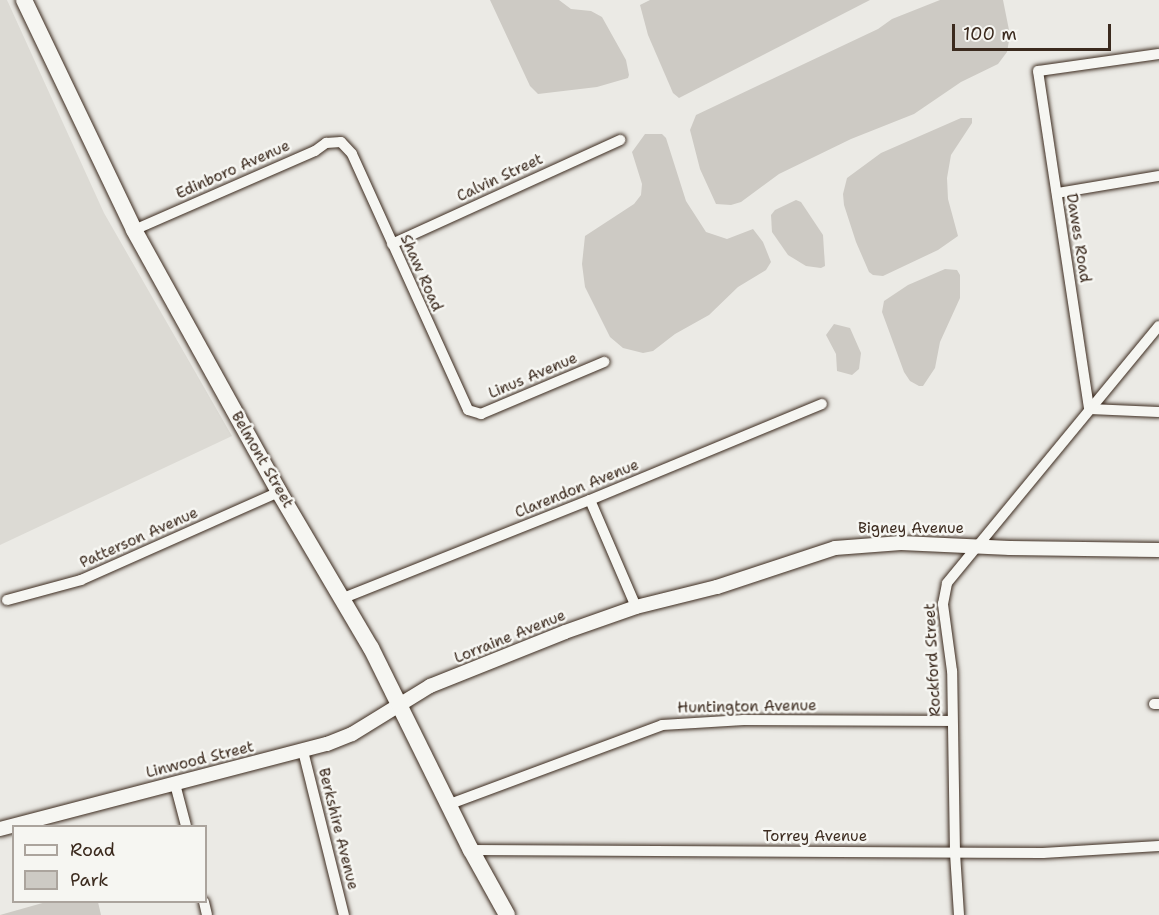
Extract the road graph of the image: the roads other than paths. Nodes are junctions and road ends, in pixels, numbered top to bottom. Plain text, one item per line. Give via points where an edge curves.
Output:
1 (24, 0) edge
2 (1159, 54) edge
3 (620, 140) dead end
4 (344, 143) joint
5 (1159, 176) edge
6 (1057, 194) junction
7 (134, 230) junction
8 (392, 244) junction
9 (1159, 326) edge
10 (604, 362) dead end
11 (822, 404) dead end
12 (1089, 409) junction
13 (1159, 412) edge
14 (474, 413) joint
15 (279, 492) junction
16 (590, 500) junction
17 (979, 547) junction
18 (1159, 550) edge
19 (341, 599) junction
20 (7, 600) dead end
21 (636, 607) junction
22 (401, 706) junction
23 (951, 722) junction
24 (303, 752) junction
25 (175, 784) junction
26 (450, 804) junction
27 (19, 825) edge
28 (186, 825) edge
29 (1159, 846) edge
30 (471, 849) junction
31 (955, 853) junction
32 (344, 915) edge
33 (507, 915) edge
34 (959, 915) edge

1 - 7 main road, Belmont Street
2 - 6 street, Dawes Road via 1038,71
3 - 8 street, Calvin Street
4 - 7 street, Edinboro Avenue via 326,143
4 - 8 street, Shaw Road
5 - 6 street
6 - 12 street, Dawes Road
7 - 15 main road, Belmont Street
8 - 14 street, Shaw Road via 462,400
9 - 12 street, Rockford Street
10 - 14 street, Linus Avenue via 487,412
11 - 16 street, Clarendon Avenue
12 - 13 street
12 - 17 street, Rockford Street
15 - 19 main road, Belmont Street
15 - 20 street, Patterson Avenue via 81,580
16 - 19 street, Clarendon Avenue
16 - 21 street
17 - 18 street, Bigney Avenue
17 - 21 street, Bigney Avenue via 901,543 842,547 717,587
17 - 23 street, Rockford Street via 950,578 944,598
19 - 22 main road, Belmont Street
21 - 22 street, Lorraine Avenue via 430,686
22 - 24 street, Linwood Street via 352,734
22 - 26 main road, Belmont Street
23 - 26 street, Huntington Avenue via 744,720 662,725
23 - 31 street, Rockford Street
24 - 25 street, Linwood Street
24 - 32 street, Berkshire Avenue
25 - 27 street, Linwood Street
25 - 28 street
26 - 30 main road, Belmont Street
29 - 31 street, Torrey Avenue via 1043,853
30 - 31 street, Torrey Avenue
30 - 33 main road, Belmont Street
31 - 34 street, Rockford Street

